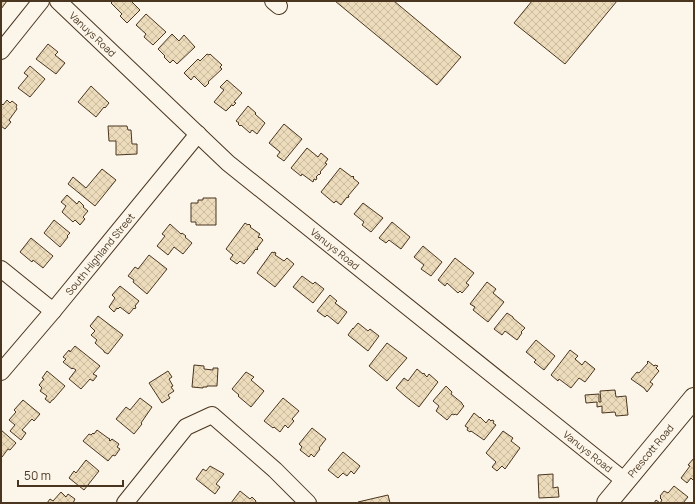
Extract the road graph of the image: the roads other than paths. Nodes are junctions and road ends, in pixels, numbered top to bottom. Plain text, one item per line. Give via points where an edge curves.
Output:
1 (41, 1) edge
2 (58, 1) edge
3 (1, 51) edge
4 (198, 134) junction
5 (1, 269) edge
6 (53, 311) junction
7 (1, 372) edge
8 (694, 398) edge
9 (625, 481) junction
10 (124, 503) edge
11 (308, 503) edge
12 (607, 503) edge

1 - 3 street
2 - 4 street, Vanuys Road
4 - 6 street, South Highland Street
4 - 9 street, Vanuys Road via 228,163
5 - 6 street
6 - 7 street, South Highland Street
8 - 9 main road, Prescott Road
9 - 12 main road, Prescott Road
10 - 11 street via 186,428 212,415 275,470

